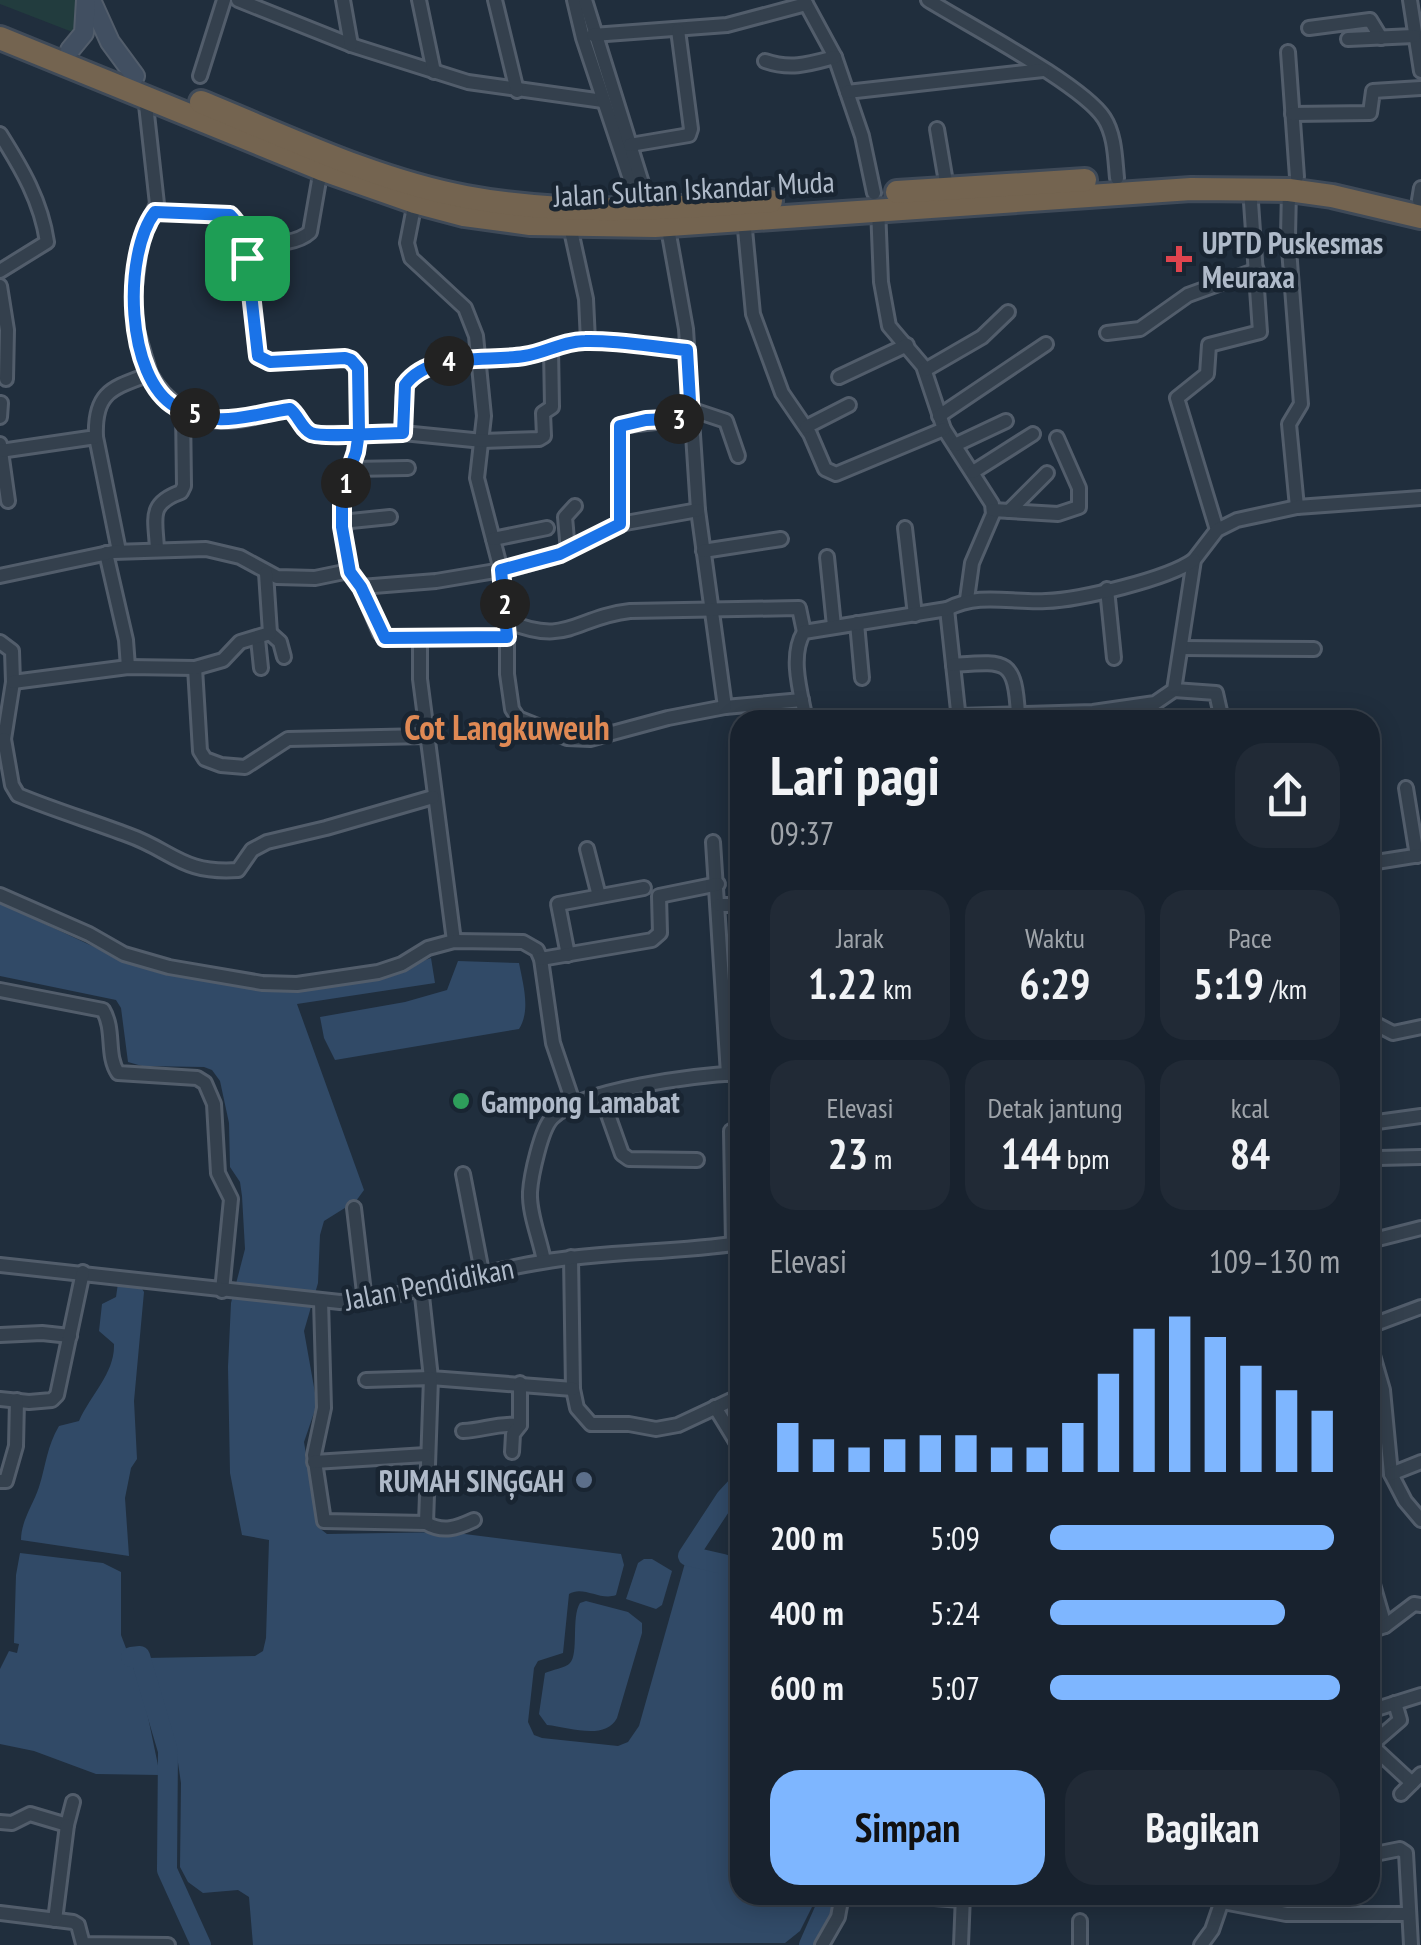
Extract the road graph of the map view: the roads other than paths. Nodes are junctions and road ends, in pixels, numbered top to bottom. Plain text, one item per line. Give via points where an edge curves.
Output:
1 (88, 0) edge
2 (224, 0) edge
3 (238, 0) edge
4 (343, 0) edge
5 (419, 0) edge
6 (495, 0) edge
7 (574, 0) edge
8 (585, 0) edge
9 (928, 0) edge
10 (1410, 0) edge
11 (805, 2) edge
12 (264, 6) edge
13 (0, 22) edge
14 (1308, 28) dead end
15 (678, 30) junction
16 (593, 36) junction
17 (1414, 36) junction
18 (0, 38) edge
19 (1381, 38) junction
20 (1348, 39) dead end
21 (350, 45) junction
22 (70, 50) junction
23 (1288, 52) dead end
24 (835, 57) junction
25 (765, 61) dead end
26 (1043, 70) junction
27 (1421, 71) edge
28 (434, 72) junction
29 (200, 76) dead end
30 (140, 86) junction
31 (1421, 88) edge
32 (517, 90) junction
33 (847, 92) junction
34 (604, 101) junction
35 (1292, 114) junction
36 (936, 129) dead end
37 (0, 134) edge
38 (630, 145) junction
39 (321, 169) junction
40 (1118, 178) junction
41 (1293, 184) junction
42 (947, 188) junction
43 (1250, 188) junction
44 (876, 201) junction
45 (1421, 201) edge
46 (415, 202) junction
47 (155, 212) junction
48 (654, 218) junction
49 (744, 219) junction
50 (570, 226) junction
51 (246, 244) junction
52 (1258, 270) junction
53 (0, 271) edge
54 (0, 286) edge
55 (1008, 312) dead end
56 (1108, 334) dead end
57 (588, 341) junction
58 (906, 344) junction
59 (1046, 344) dead end
60 (551, 348) junction
61 (687, 350) junction
62 (479, 360) junction
63 (925, 370) junction
64 (150, 374) junction
65 (839, 377) dead end
66 (6, 379) dead end
67 (1, 402) edge
68 (849, 405) dead end
69 (183, 409) junction
70 (691, 414) junction
71 (0, 417) edge
72 (1006, 420) dead end
73 (941, 422) junction
74 (806, 427) junction
75 (359, 432) junction
76 (403, 433) junction
77 (1032, 434) dead end
78 (96, 436) junction
79 (1057, 438) dead end
80 (483, 441) junction
81 (954, 444) junction
82 (0, 449) edge
83 (738, 456) dead end
84 (408, 468) dead end
85 (351, 469) junction
86 (973, 472) junction
87 (1047, 473) dead end
88 (1421, 498) edge
89 (8, 501) dead end
90 (575, 506) dead end
91 (1296, 507) junction
92 (698, 510) junction
93 (993, 510) junction
94 (1008, 511) junction
95 (390, 517) dead end
96 (620, 524) junction
97 (342, 527) junction
98 (547, 528) dead end
99 (905, 528) dead end
100 (1218, 530) junction
101 (781, 539) dead end
102 (493, 540) junction
103 (157, 550) junction
104 (568, 551) junction
105 (703, 551) junction
106 (112, 552) junction
107 (827, 557) dead end
108 (1194, 560) junction
109 (501, 570) junction
110 (350, 572) junction
111 (266, 573) junction
112 (0, 576) edge
113 (361, 587) junction
114 (1107, 589) junction
115 (967, 599) junction
116 (712, 608) junction
117 (948, 609) junction
118 (915, 615) junction
119 (507, 621) junction
120 (857, 623) junction
121 (834, 626) junction
122 (804, 632) junction
123 (264, 636) junction
124 (507, 637) junction
125 (420, 639) junction
126 (0, 642) edge
127 (1182, 648) junction
128 (1314, 649) dead end
129 (284, 657) dead end
130 (1114, 658) dead end
131 (954, 664) junction
132 (128, 667) junction
133 (194, 668) junction
134 (260, 668) dead end
135 (862, 678) dead end
136 (14, 682) junction
137 (1174, 690) junction
138 (802, 700) junction
139 (725, 707) junction
140 (804, 710) edge
141 (957, 710) edge
142 (1018, 710) edge
143 (1126, 710) edge
144 (1220, 710) edge
145 (427, 736) junction
146 (2, 740) edge
147 (1406, 788) dead end
148 (433, 796) junction
149 (714, 842) dead end
150 (587, 849) dead end
151 (1419, 856) edge
152 (1380, 862) edge
153 (718, 884) junction
154 (644, 888) dead end
155 (0, 895) edge
156 (599, 896) junction
157 (719, 905) junction
158 (730, 905) edge
159 (454, 941) junction
160 (568, 955) junction
161 (541, 959) junction
162 (0, 990) edge
163 (1421, 1026) edge
164 (1380, 1028) edge
165 (730, 1029) edge
166 (730, 1074) edge
167 (601, 1096) junction
168 (574, 1105) junction
169 (1421, 1116) edge
170 (1380, 1122) edge
171 (1421, 1157) edge
172 (1380, 1158) edge
173 (697, 1160) dead end
174 (463, 1174) dead end
175 (354, 1208) dead end
176 (1421, 1228) edge
177 (1380, 1238) edge
178 (730, 1244) edge
179 (571, 1257) junction
180 (544, 1261) junction
181 (0, 1265) edge
182 (83, 1272) junction
183 (482, 1272) junction
184 (420, 1287) junction
185 (225, 1292) junction
186 (365, 1300) junction
187 (320, 1301) junction
188 (1421, 1307) edge
189 (1380, 1322) edge
190 (0, 1335) edge
191 (70, 1336) junction
192 (431, 1378) junction
193 (366, 1380) dead end
194 (520, 1383) junction
195 (1380, 1386) edge
196 (573, 1389) junction
197 (0, 1399) edge
198 (17, 1400) junction
199 (730, 1401) edge
200 (716, 1407) junction
201 (520, 1425) junction
202 (463, 1431) dead end
203 (730, 1431) edge
204 (512, 1452) dead end
205 (426, 1455) junction
206 (314, 1462) junction
207 (1421, 1462) edge
208 (1390, 1474) junction
209 (0, 1481) edge
210 (474, 1520) dead end
211 (1421, 1520) edge
212 (426, 1523) junction
213 (1421, 1605) edge
214 (1380, 1606) edge
215 (1386, 1626) junction
216 (1380, 1628) edge
217 (1421, 1695) edge
218 (1395, 1703) junction
219 (1380, 1708) edge
220 (1380, 1737) edge
221 (1380, 1752) edge
222 (1416, 1779) edge
223 (1401, 1794) dead end
224 (73, 1802) dead end
225 (0, 1822) edge
226 (67, 1825) junction
227 (1380, 1853) edge
228 (840, 1905) edge
229 (962, 1905) edge
230 (1221, 1905) edge
231 (1251, 1905) edge
232 (0, 1913) edge
233 (1409, 1914) junction
234 (54, 1920) junction
235 (1080, 1921) dead end
236 (168, 1945) edge
237 (822, 1945) edge
238 (961, 1945) edge
239 (1080, 1945) edge
240 (1202, 1945) edge
241 (1411, 1945) edge

1 - 22 street via 84,33
1 - 30 street
2 - 29 street
3 - 12 street
4 - 21 street
5 - 28 street
6 - 32 street
7 - 34 street
8 - 16 street
9 - 26 street
10 - 17 street
11 - 15 street via 727,25
11 - 24 street
12 - 21 street
13 - 22 highway, Jalan Sultan Iskandar Muda
14 - 19 street via 1370,20
15 - 16 street
15 - 38 street via 691,129 684,138
16 - 38 street
17 - 19 street
17 - 27 street
18 - 30 highway, Jalan Sultan Iskandar Muda
19 - 20 street
21 - 28 street
22 - 30 highway, Jalan Sultan Iskandar Muda
23 - 35 street
24 - 25 street via 800,67
24 - 33 street
26 - 33 street
26 - 40 street via 1101,113 1113,138
28 - 32 street
30 - 39 highway, Jalan Sultan Iskandar Muda
30 - 47 street
30 - 48 highway, Jalan Sultan Iskandar Muda via 419,186
31 - 35 street via 1373,90 1370,112
32 - 34 street
33 - 44 street
34 - 48 street
35 - 41 street
36 - 42 street
37 - 53 street via 26,176 48,242
38 - 48 street
39 - 46 highway, Jalan Sultan Iskandar Muda
39 - 51 street via 306,237
40 - 41 highway, Jalan Sultan Iskandar Muda via 1188,174
40 - 42 highway, Jalan Sultan Iskandar Muda
41 - 43 highway, Jalan Sultan Iskandar Muda
41 - 45 highway, Jalan Sultan Iskandar Muda via 1334,182
41 - 91 street via 1288,236 1301,404 1289,424
42 - 44 highway, Jalan Sultan Iskandar Muda
43 - 44 highway, Jalan Sultan Iskandar Muda
43 - 52 street
44 - 48 highway, Jalan Sultan Iskandar Muda
44 - 49 highway, Jalan Sultan Iskandar Muda
44 - 58 street via 884,308 889,326
46 - 50 highway, Jalan Sultan Iskandar Muda via 496,220
46 - 62 street via 406,243 412,258 464,308
47 - 51 street via 230,215
47 - 64 street via 141,240 134,294
48 - 49 highway, Jalan Sultan Iskandar Muda
48 - 50 highway, Jalan Sultan Iskandar Muda
48 - 61 street
49 - 74 street via 754,314 782,393
50 - 57 street
51 - 75 street via 258,356 270,362 351,360 358,373
52 - 56 street via 1188,295 1140,329
52 - 100 street via 1260,332 1209,346 1207,374 1177,398
54 - 66 street
55 - 63 street via 982,338
57 - 60 street
57 - 61 street
58 - 63 street
58 - 65 street
59 - 73 street
60 - 62 street
60 - 80 street via 552,407 542,413 542,438
61 - 70 street
62 - 76 street via 449,361 408,380
62 - 80 street
63 - 73 street
64 - 69 street
64 - 78 street via 103,396
67 - 71 street
68 - 74 street
69 - 75 street via 227,422 290,409 311,433
69 - 103 street via 184,486 157,506
70 - 83 street via 726,420
70 - 92 street
70 - 96 street via 620,426
72 - 81 street
73 - 74 street via 831,474
73 - 81 street
75 - 76 street
75 - 85 street
76 - 80 street
77 - 86 street
78 - 82 street
78 - 106 street
79 - 94 street via 1079,507 1058,514
80 - 102 street via 477,478
81 - 86 street
82 - 89 street
84 - 85 street
85 - 97 street via 342,492
86 - 93 street
87 - 94 street
88 - 91 street
90 - 104 street via 565,517
91 - 100 street
92 - 96 street
92 - 105 street
93 - 94 street
93 - 115 street via 972,563
95 - 97 street
96 - 104 street
97 - 110 street
98 - 102 street
99 - 118 street
100 - 108 street
101 - 105 street
102 - 109 street
103 - 106 street
103 - 111 street via 218,550
104 - 109 street
105 - 116 street
106 - 112 street
106 - 132 street
107 - 121 street
108 - 114 street via 1170,574
108 - 127 street
109 - 113 street
109 - 119 street
110 - 111 street via 301,578
110 - 113 street
111 - 123 street
113 - 125 street via 385,638
114 - 115 street via 1042,602
114 - 130 street
115 - 117 street
116 - 119 street via 618,612 551,634
116 - 122 street via 799,608
116 - 139 street
117 - 118 street
117 - 131 street
118 - 120 street
119 - 124 street
120 - 121 street
120 - 135 street
121 - 122 street
122 - 138 street via 798,647
123 - 129 street via 280,642
123 - 133 street
123 - 134 street
124 - 125 street
124 - 139 street via 512,709 518,718 567,738 590,739
125 - 145 street
126 - 136 street via 12,651
127 - 128 street
127 - 137 street
131 - 141 street
131 - 142 street via 989,662 1008,669
132 - 133 street
132 - 136 street
133 - 145 street via 200,750 220,766 245,767 288,739
136 - 146 street
137 - 143 street
137 - 144 street via 1216,693
138 - 139 street
138 - 140 street
145 - 148 street
146 - 148 street via 18,795 132,836 184,865 222,871 238,870 266,842
147 - 151 street
148 - 159 street
149 - 153 street
150 - 156 street
151 - 152 street
153 - 157 street
153 - 160 street via 659,896 660,933 652,940
154 - 156 street
155 - 159 street via 124,954 262,983 378,972
156 - 160 street via 558,904
157 - 158 street
157 - 165 street
159 - 161 street via 524,942
160 - 161 street
161 - 168 street via 553,1043
162 - 185 street via 104,1010 118,1073 205,1083 214,1104 218,1173 230,1199
163 - 164 street via 1392,1033
166 - 167 street
167 - 168 street
167 - 173 street via 629,1159
168 - 180 street via 544,1128 530,1190
169 - 170 street
171 - 172 street
174 - 183 street
175 - 186 street
176 - 177 street
178 - 179 street, Jalan Pendidikan
179 - 180 street, Jalan Pendidikan
179 - 196 street
180 - 183 street, Jalan Pendidikan
181 - 182 street, Jalan Pendidikan
182 - 185 street, Jalan Pendidikan
182 - 191 street
183 - 184 street, Jalan Pendidikan
184 - 186 street, Jalan Pendidikan
184 - 192 street
185 - 187 street, Jalan Pendidikan
186 - 187 street, Jalan Pendidikan
187 - 206 street via 324,1398
188 - 189 street
190 - 191 street
191 - 198 street via 52,1400
192 - 193 street
192 - 194 street
192 - 205 street
194 - 196 street
194 - 201 street
195 - 208 street
196 - 200 street via 577,1408 591,1424 656,1430
197 - 198 street
198 - 209 street via 16,1446 6,1481
199 - 200 street
200 - 203 street
201 - 202 street
201 - 204 street
205 - 206 street
205 - 212 street
206 - 212 street via 322,1518 329,1524
207 - 208 street
208 - 211 street
210 - 212 street via 450,1529
213 - 215 street
214 - 215 street
215 - 216 street
217 - 218 street
218 - 219 street
218 - 220 street via 1400,1720
221 - 222 street
222 - 223 street
224 - 226 street
225 - 226 street via 30,1814
226 - 234 street
227 - 233 street via 1406,1853
228 - 237 street
229 - 238 street
230 - 240 street
231 - 233 street via 1286,1914
232 - 234 street
233 - 241 street
234 - 236 street via 78,1926 83,1944
235 - 239 street

